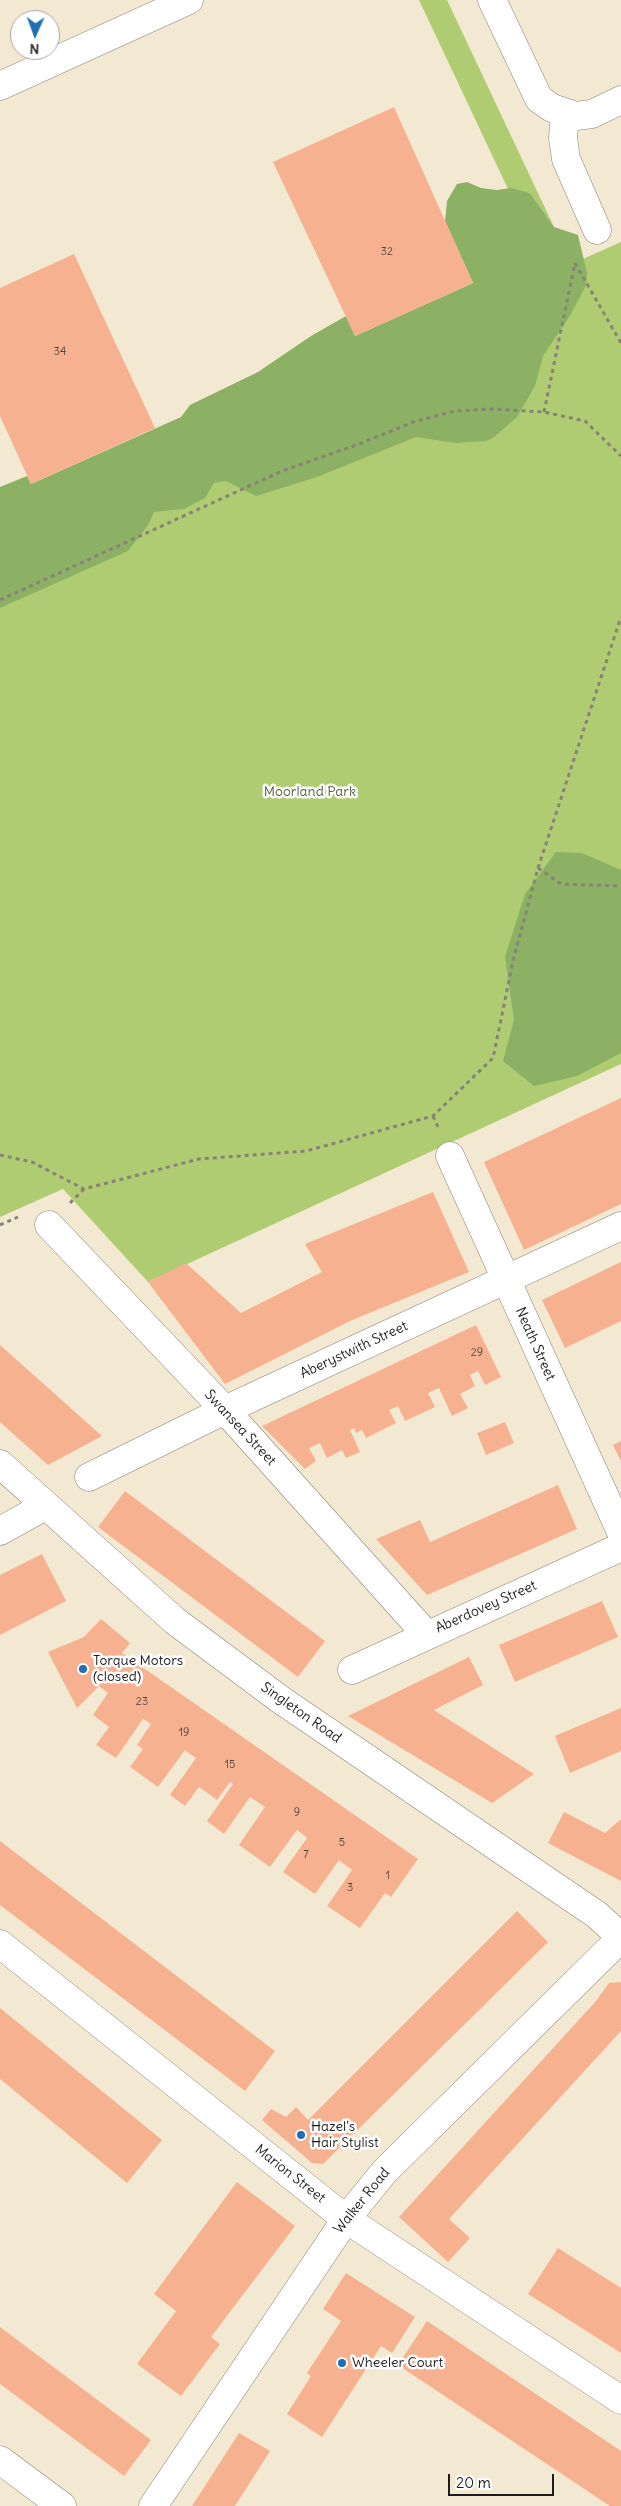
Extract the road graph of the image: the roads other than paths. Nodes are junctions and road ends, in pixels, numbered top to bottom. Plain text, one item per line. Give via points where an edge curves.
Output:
1 (189, 0) edge
2 (492, 0) edge
3 (0, 86) edge
4 (621, 100) edge
5 (565, 113) junction
6 (597, 230) dead end
7 (450, 1156) dead end
8 (49, 1225) dead end
9 (621, 1226) edge
10 (506, 1280) junction
11 (225, 1410) junction
12 (0, 1464) edge
13 (89, 1477) dead end
14 (45, 1506) junction
15 (0, 1531) edge
16 (621, 1532) edge
17 (621, 1547) edge
18 (426, 1634) junction
19 (352, 1670) dead end
20 (621, 1938) edge
21 (0, 1944) edge
22 (346, 2218) junction
23 (621, 2400) edge
24 (0, 2460) edge
25 (62, 2506) edge
26 (153, 2506) edge

1 - 3 street
2 - 5 street via 539,99
4 - 5 street via 592,114 576,116
5 - 6 street via 563,138 566,159
7 - 10 street, Neath Street
8 - 11 street, Swansea Street
9 - 10 street, Aberystwith Street
10 - 11 street, Aberystwith Street
10 - 16 street, Neath Street
11 - 13 street, Aberystwith Street
11 - 18 street, Swansea Street
12 - 14 street, Singleton Road
14 - 15 street
14 - 20 street, Singleton Road via 175,1621 273,1694 597,1915
17 - 18 street, Aberdovey Street
18 - 19 street, Aberdovey Street
20 - 22 street, Walker Road via 384,2172
21 - 22 street, Marion Street
22 - 23 street, Marion Street
22 - 26 street, Walker Road
24 - 25 street

